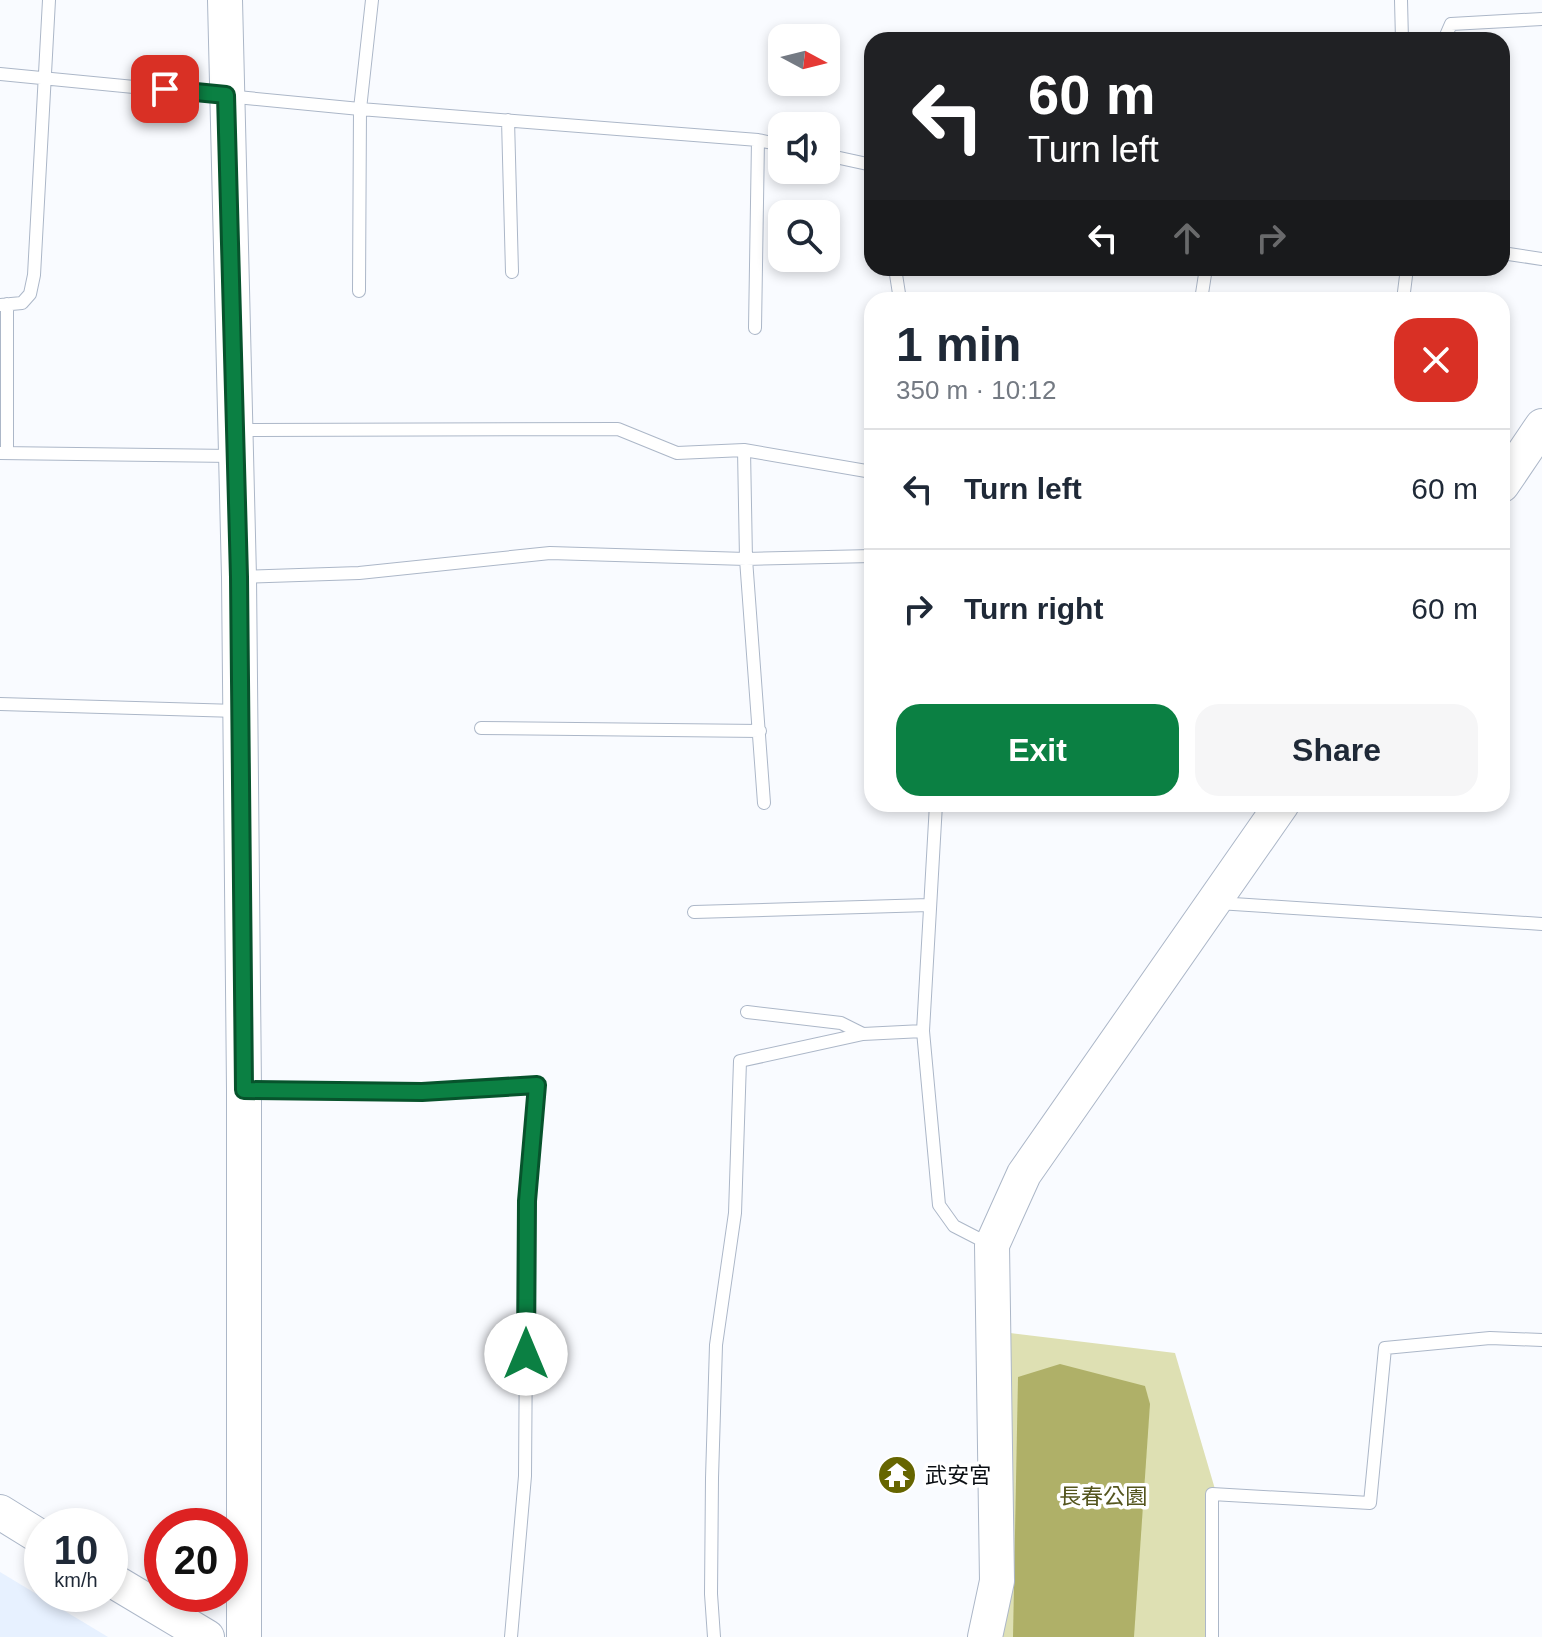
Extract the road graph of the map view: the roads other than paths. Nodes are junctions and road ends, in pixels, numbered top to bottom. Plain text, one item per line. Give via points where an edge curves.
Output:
1 (49, 0) edge
2 (225, 0) edge
3 (372, 0) edge
4 (1401, 0) edge
5 (1542, 19) edge
6 (1402, 32) edge
7 (1448, 32) edge
8 (0, 74) edge
9 (44, 78) junction
10 (226, 95) junction
11 (360, 109) junction
12 (508, 120) junction
13 (758, 140) junction
14 (768, 142) edge
15 (840, 158) edge
16 (864, 163) edge
17 (1510, 254) edge
18 (1542, 259) edge
19 (512, 272) dead end
20 (359, 291) dead end
21 (4, 304) edge
22 (755, 328) dead end
23 (1539, 434) edge
24 (236, 443) junction
25 (744, 450) junction
26 (4, 453) edge
27 (864, 471) edge
28 (1510, 474) edge
29 (864, 556) edge
30 (746, 559) junction
31 (239, 577) junction
32 (0, 704) edge
33 (240, 711) junction
34 (481, 728) dead end
35 (760, 731) junction
36 (764, 803) dead end
37 (935, 812) edge
38 (1277, 812) edge
39 (1214, 903) junction
40 (929, 905) junction
41 (694, 912) dead end
42 (1542, 924) edge
43 (747, 1012) dead end
44 (923, 1031) junction
45 (863, 1034) junction
46 (244, 1090) junction
47 (992, 1245) junction
48 (1542, 1340) edge
49 (0, 1512) edge
50 (24, 1527) edge
51 (128, 1590) edge
52 (207, 1637) edge
53 (244, 1637) edge
54 (511, 1637) edge
55 (714, 1637) edge
56 (985, 1637) edge
57 (1212, 1637) edge

1 - 9 lane
2 - 10 street
3 - 11 lane
4 - 6 lane
5 - 7 lane via 1451,24
8 - 9 lane
9 - 10 lane
9 - 21 lane via 34,275 22,303
10 - 11 lane
10 - 24 street
11 - 12 lane
11 - 20 lane
12 - 13 lane
12 - 19 lane
13 - 14 lane
13 - 22 lane
15 - 16 lane
17 - 18 lane
21 - 26 lane
23 - 28 street
24 - 25 lane via 618,429 677,453
24 - 26 lane
24 - 31 street
25 - 27 lane
25 - 30 lane
29 - 30 lane
30 - 31 lane via 550,553 359,573
30 - 35 lane
31 - 33 street
32 - 33 lane
33 - 46 street
34 - 35 lane
35 - 36 lane
37 - 40 lane
38 - 39 street
39 - 42 lane
39 - 47 street via 1024,1174
40 - 41 lane
40 - 44 lane
43 - 45 lane via 841,1023
44 - 45 lane
44 - 47 lane via 939,1205 954,1226
45 - 55 lane via 740,1061 735,1213 716,1345
46 - 53 street
46 - 54 lane via 422,1092 537,1085 527,1201 525,1476
47 - 56 street via 997,1581
48 - 57 lane via 1490,1338 1385,1348 1370,1503 1212,1494
49 - 50 street
51 - 52 street

